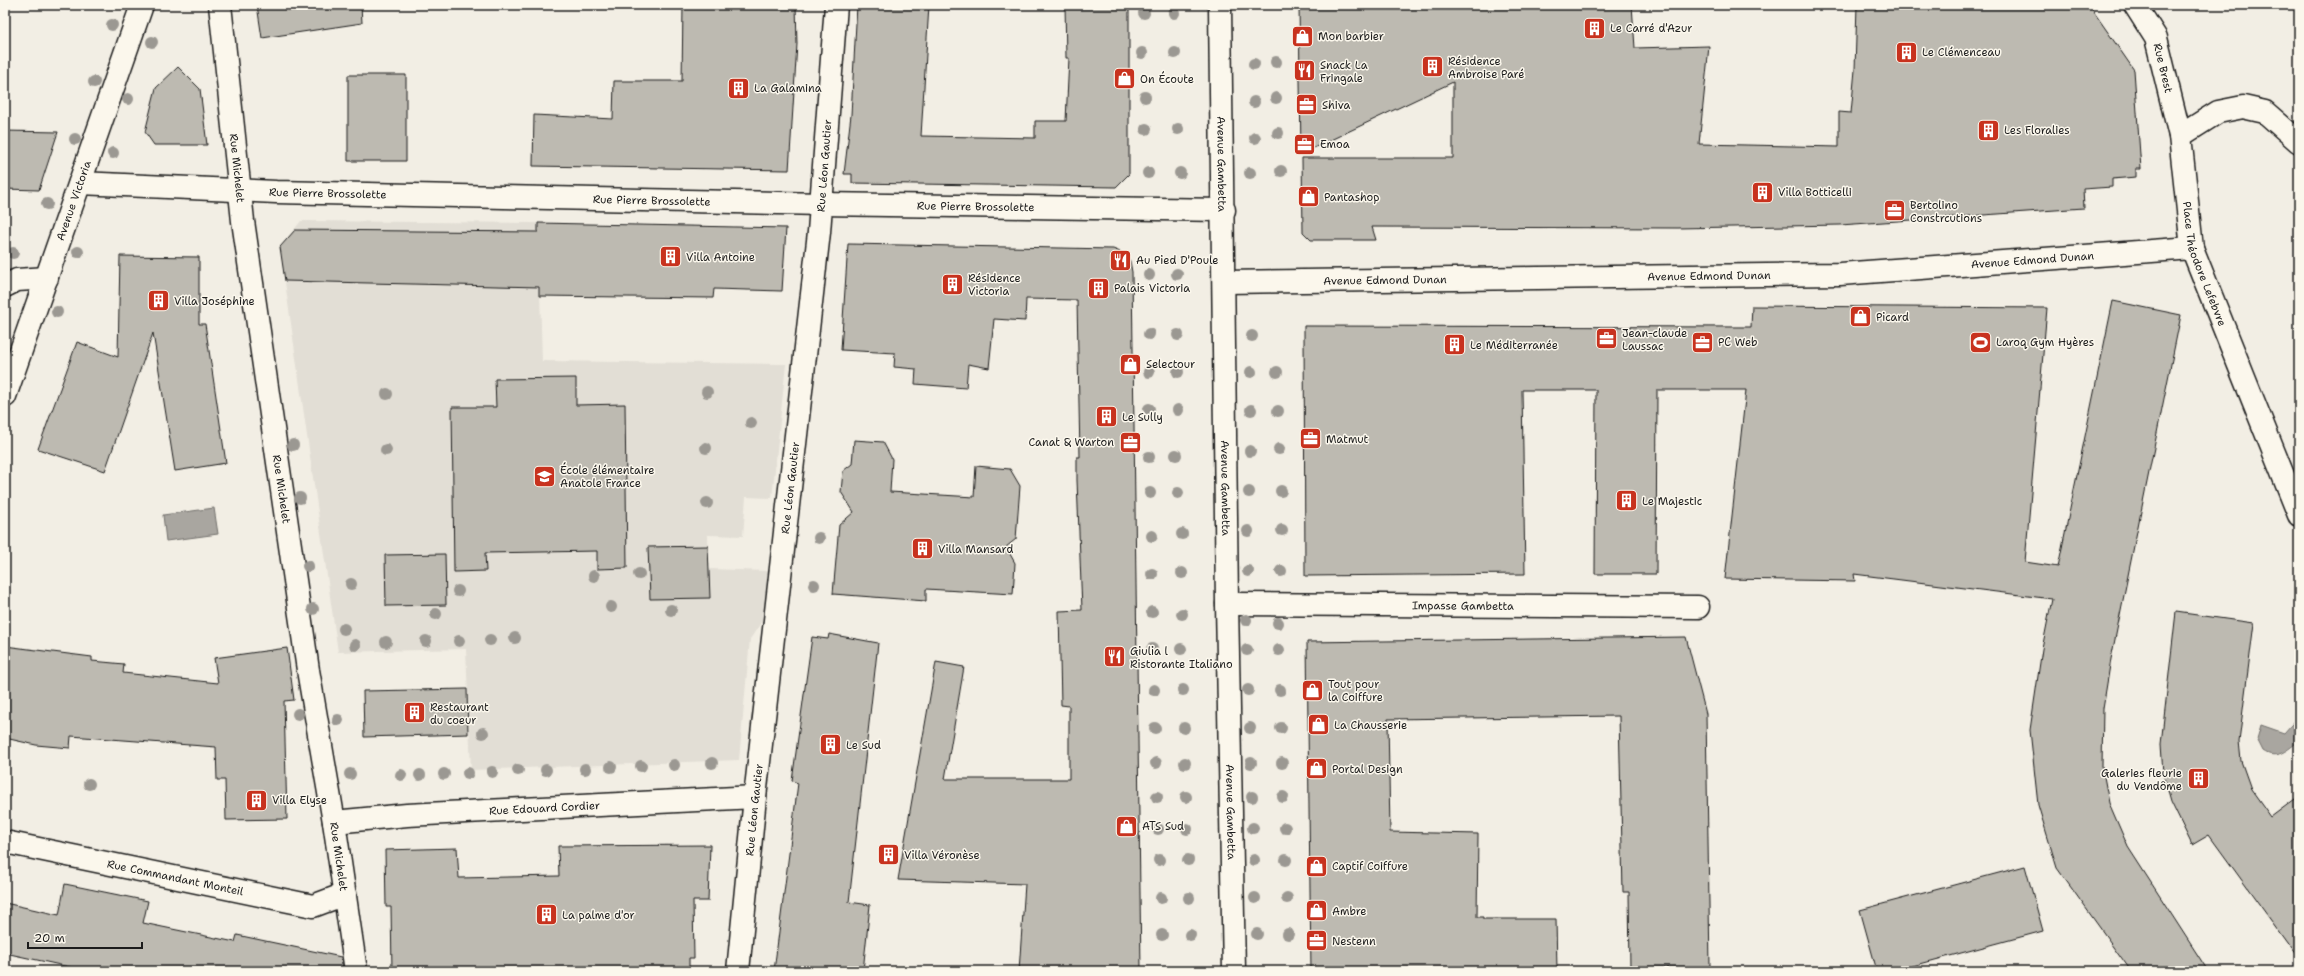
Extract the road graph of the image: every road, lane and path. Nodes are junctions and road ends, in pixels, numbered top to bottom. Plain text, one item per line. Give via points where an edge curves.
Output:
1 (142, 5) edge
2 (220, 5) edge
3 (836, 5) edge
4 (1220, 5) edge
5 (2135, 5) edge
6 (2289, 120) edge
7 (2180, 136) junction
8 (2299, 142) edge
9 (80, 183) junction
10 (239, 190) junction
11 (821, 204) junction
12 (1224, 210) junction
13 (2192, 248) junction
14 (47, 278) junction
15 (1225, 282) junction
16 (5, 286) edge
17 (5, 396) edge
18 (2299, 515) edge
19 (1227, 604) junction
20 (1698, 607) dead end
21 (755, 797) junction
22 (334, 822) junction
23 (5, 842) edge
24 (345, 894) junction
25 (356, 971) edge
26 (738, 971) edge
27 (1234, 971) edge

1 - 9 street, Avenue Victoria
2 - 10 street, Rue Michelet
3 - 11 street, Rue Léon Gautier
4 - 12 street, Avenue Gambetta
5 - 7 street, Rue Brest via 2156,38
6 - 7 street via 2243,107 2218,112
6 - 8 street
7 - 13 street, Place Théodore Lefebvre
9 - 10 street, Rue Pierre Brossolette
9 - 14 street, Avenue Victoria
10 - 11 street, Rue Pierre Brossolette
10 - 22 street, Rue Michelet via 308,670
11 - 12 street, Rue Pierre Brossolette
11 - 21 street, Rue Léon Gautier
12 - 15 street, Avenue Gambetta
13 - 15 street, Avenue Edmond Dunan via 1840,274
13 - 18 street, Place Théodore Lefebvre
14 - 16 street via 17,280
14 - 17 street, Avenue Victoria
15 - 19 street, Avenue Gambetta
19 - 20 street, Impasse Gambetta
19 - 27 street, Avenue Gambetta
21 - 22 street, Rue Edouard Cordier via 407,815
21 - 26 street, Rue Léon Gautier
22 - 24 street, Rue Michelet
23 - 24 street, Rue Commandant Monteil via 314,906
24 - 25 street, Rue Michelet

